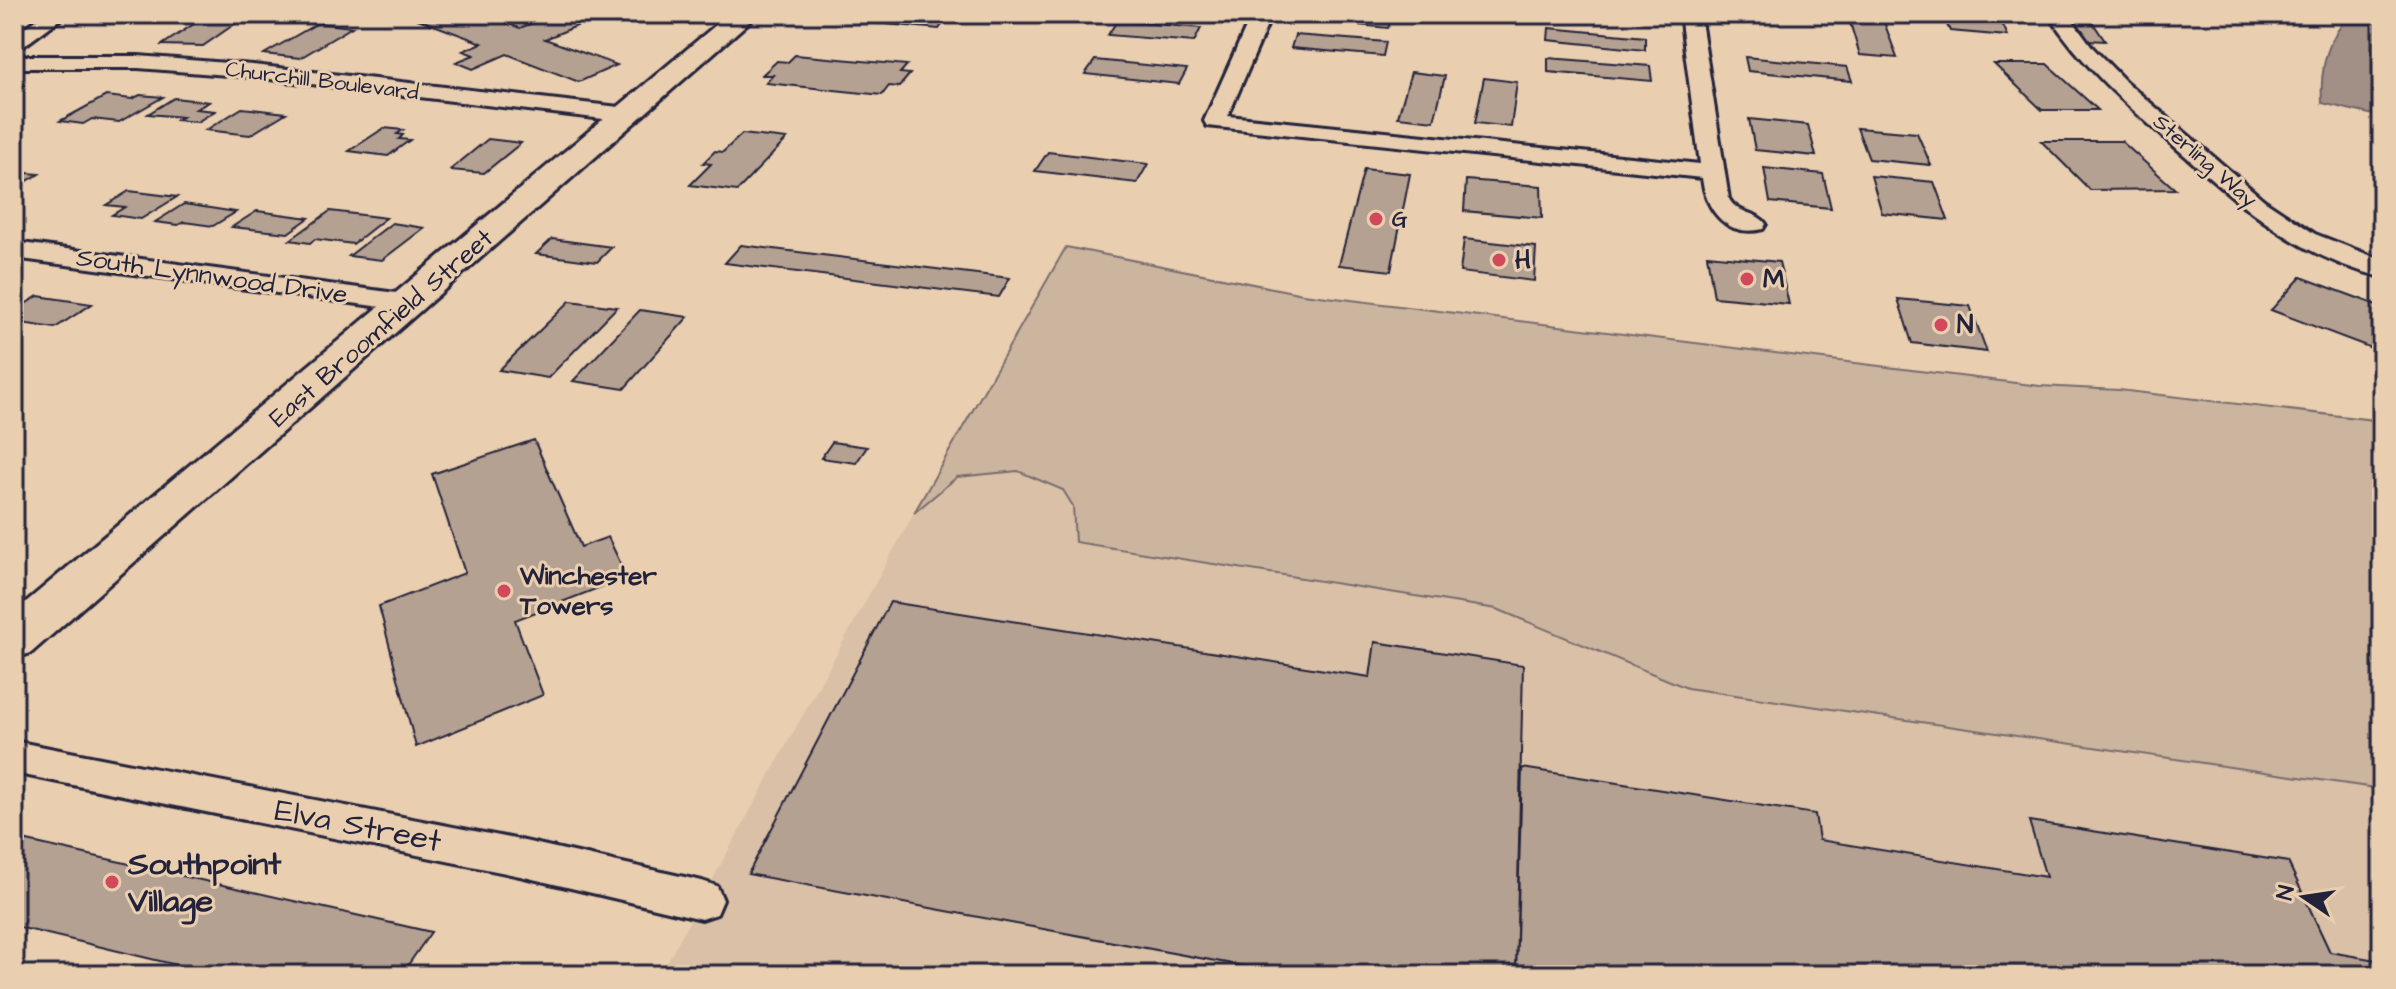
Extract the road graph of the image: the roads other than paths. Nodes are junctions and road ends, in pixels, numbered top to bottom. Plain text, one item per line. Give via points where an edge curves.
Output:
1 (57, 14) edge
2 (745, 14) edge
3 (1262, 14) edge
4 (1690, 14) edge
5 (2058, 14) edge
6 (14, 44) edge
7 (14, 62) edge
8 (628, 115) junction
9 (1710, 172) junction
10 (1754, 224) dead end
11 (14, 250) edge
12 (2382, 269) edge
13 (411, 303) junction
14 (14, 640) edge
15 (14, 757) edge
16 (702, 900) dead end

1 - 6 street
2 - 8 main road, East Broomfield Street
3 - 9 street via 1215,121
4 - 9 street
5 - 12 street, Sterling Way via 2101,71 2256,206 2298,235
7 - 8 street, Churchill Boulevard via 138,62 253,71
8 - 13 main road, East Broomfield Street
9 - 10 street via 1723,212
11 - 13 street, South Lynnwood Drive
13 - 14 main road, East Broomfield Street
15 - 16 street, Elva Street via 520,858

